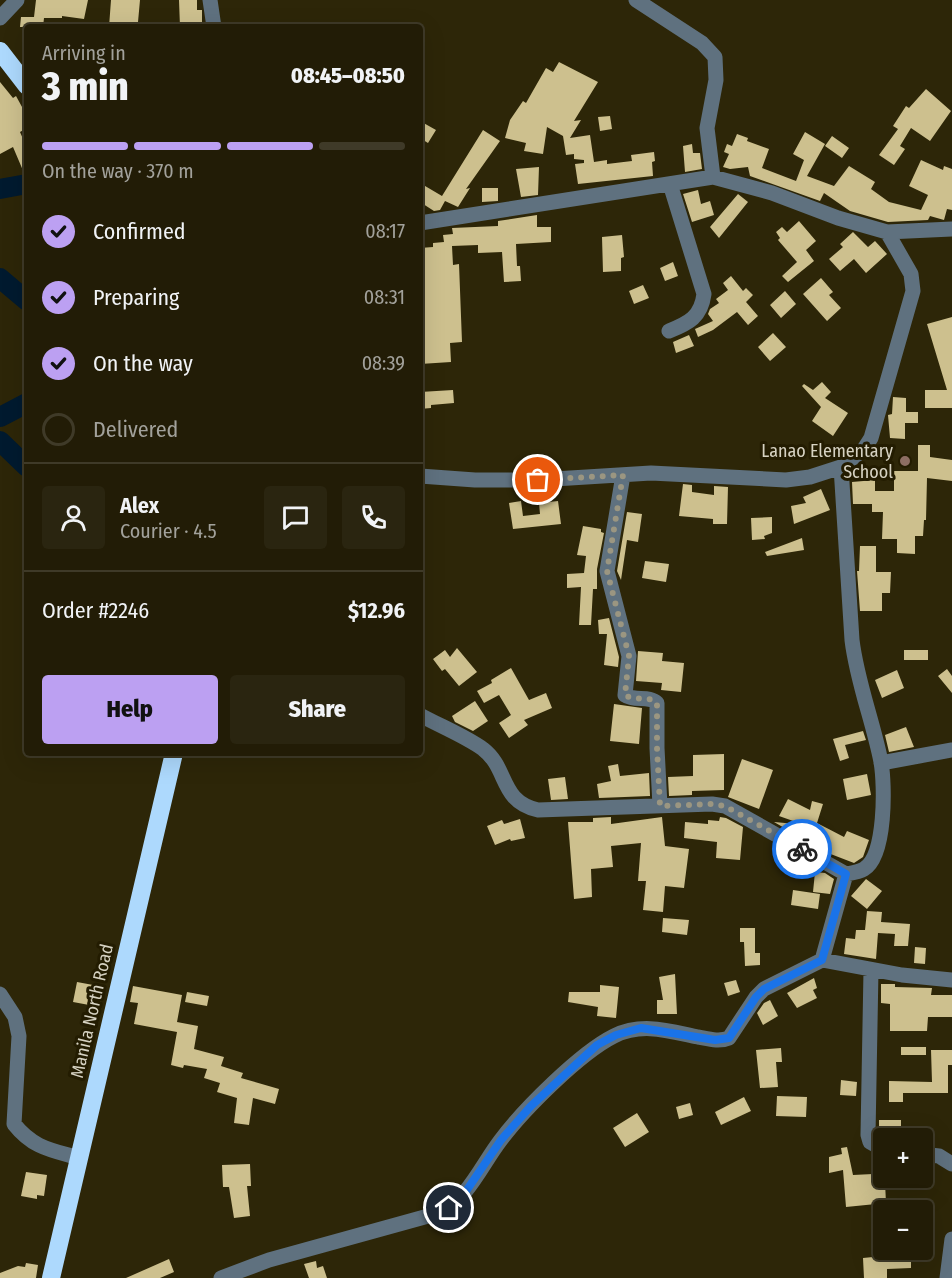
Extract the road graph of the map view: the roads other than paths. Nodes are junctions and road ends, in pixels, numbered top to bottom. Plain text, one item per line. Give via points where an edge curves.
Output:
1 (17, 0) edge
2 (210, 0) edge
3 (636, 0) edge
4 (0, 18) edge
5 (214, 24) edge
6 (12, 60) edge
7 (24, 81) edge
8 (713, 177) junction
9 (670, 184) junction
10 (423, 223) edge
11 (952, 229) edge
12 (887, 232) junction
13 (669, 331) dead end
14 (841, 467) junction
15 (623, 475) junction
16 (423, 476) edge
17 (423, 717) edge
18 (952, 750) edge
19 (173, 756) edge
20 (881, 763) junction
21 (660, 806) junction
22 (846, 874) junction
23 (822, 960) junction
24 (871, 970) junction
25 (952, 980) edge
26 (0, 994) edge
27 (873, 1144) edge
28 (933, 1155) edge
29 (79, 1158) junction
30 (952, 1164) edge
31 (952, 1239) edge
32 (51, 1278) edge
33 (221, 1278) edge
34 (946, 1278) edge

1 - 4 street
2 - 5 street
3 - 8 street via 702,43 715,57 716,80 707,128
6 - 7 highway
8 - 9 street
8 - 12 street
9 - 10 street
9 - 13 street via 704,294 694,319
11 - 12 street
12 - 14 street via 911,274 913,291 871,438 864,449
14 - 15 street via 786,480
14 - 20 street via 855,666
15 - 16 street via 538,480
15 - 21 street via 607,571 629,656 625,695 657,703
17 - 21 street via 483,749 514,799 525,807 538,810
18 - 20 street
19 - 29 highway, Manila North Road
20 - 22 street via 881,834 874,857 865,868
21 - 22 street via 725,806
22 - 23 street
23 - 24 street
23 - 33 street via 764,989 729,1038 715,1040 641,1028 597,1045 531,1106 501,1140 460,1200 449,1208 269,1260
24 - 25 street
24 - 27 street via 867,1135
26 - 29 street via 15,1017 19,1036 14,1124 37,1146
28 - 30 street
29 - 32 highway, Manila North Road
31 - 34 street

